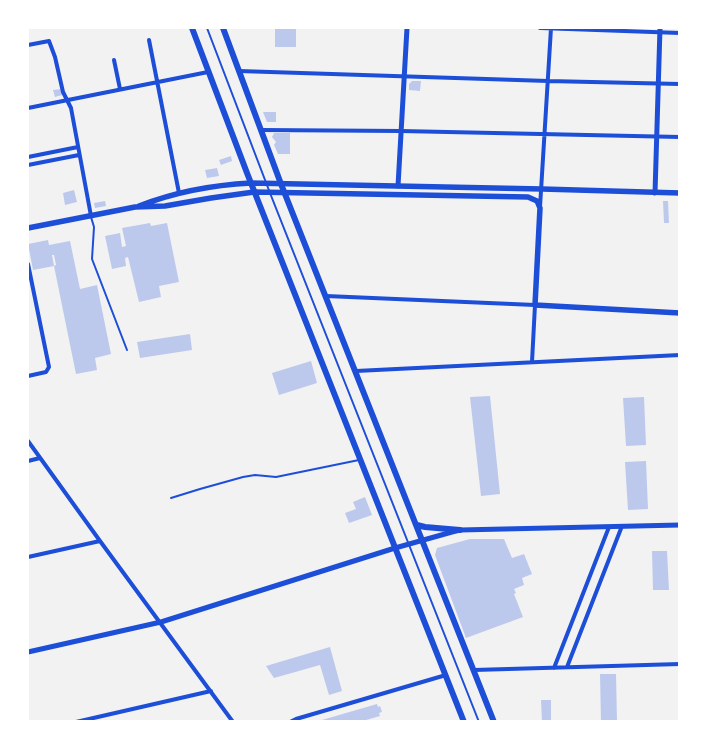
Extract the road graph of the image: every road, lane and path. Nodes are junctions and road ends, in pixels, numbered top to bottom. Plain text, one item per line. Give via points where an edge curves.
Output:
1 (192, 28) edge
2 (207, 28) edge
3 (223, 28) edge
4 (407, 28) edge
5 (540, 28) edge
6 (551, 28) edge
7 (660, 30) edge
8 (680, 33) edge
9 (149, 40) dead end
10 (28, 45) edge
11 (114, 60) dead end
12 (239, 71) junction
13 (208, 72) junction
14 (404, 76) junction
15 (548, 81) junction
16 (157, 82) junction
17 (658, 83) junction
18 (680, 84) edge
19 (120, 89) junction
20 (68, 100) junction
21 (28, 108) edge
22 (261, 130) junction
23 (402, 131) junction
24 (545, 134) junction
25 (656, 136) junction
26 (680, 137) edge
27 (78, 147) junction
28 (79, 155) junction
29 (28, 157) edge
30 (28, 165) edge
31 (251, 183) junction
32 (266, 183) junction
33 (281, 184) junction
34 (398, 186) junction
35 (542, 189) junction
36 (254, 192) junction
37 (655, 192) junction
38 (180, 193) junction
39 (270, 193) junction
40 (285, 193) junction
41 (680, 193) edge
42 (135, 207) junction
43 (540, 208) junction
44 (91, 216) junction
45 (28, 228) edge
46 (28, 264) edge
47 (326, 296) junction
48 (535, 306) junction
49 (680, 313) edge
50 (127, 350) dead end
51 (680, 355) edge
52 (532, 362) junction
53 (356, 371) junction
54 (28, 376) edge
55 (28, 440) edge
56 (40, 458) junction
57 (361, 460) junction
58 (28, 461) edge
59 (171, 498) dead end
60 (417, 525) junction
61 (680, 525) edge
62 (622, 526) junction
63 (609, 527) junction
64 (460, 530) junction
65 (423, 540) junction
66 (100, 541) junction
67 (410, 544) junction
68 (396, 548) junction
69 (28, 557) edge
70 (160, 622) junction
71 (28, 652) edge
72 (680, 664) edge
73 (567, 667) junction
74 (554, 668) junction
75 (474, 670) junction
76 (446, 675) junction
77 (211, 692) junction
78 (76, 722) edge
79 (233, 722) edge
80 (290, 722) edge
81 (464, 722) edge
82 (479, 722) edge
83 (494, 722) edge

1 - 13 main road
2 - 32 lane
3 - 12 main road
4 - 14 street
5 - 6 street
6 - 7 street
6 - 15 street
7 - 8 street
7 - 17 street
9 - 16 street
10 - 20 street via 49,41
11 - 19 street
12 - 14 street
12 - 22 main road
13 - 16 street
13 - 31 main road
14 - 15 street
14 - 23 street
15 - 17 street
15 - 24 street
16 - 19 street
16 - 38 street
17 - 18 street
17 - 25 street
19 - 20 street
20 - 21 street
20 - 27 street
22 - 23 street
22 - 33 main road
23 - 24 street
23 - 34 street
24 - 25 street
24 - 35 street
25 - 26 street
25 - 37 street
27 - 28 street
27 - 29 street
28 - 30 street
28 - 44 street
31 - 32 main road
31 - 36 main road
31 - 38 main road via 218,185
32 - 33 main road
32 - 39 lane
33 - 34 main road
33 - 40 main road
34 - 35 main road
35 - 37 main road
35 - 43 street
36 - 39 main road
36 - 42 main road via 165,206
36 - 57 main road
37 - 41 main road
38 - 42 main road
39 - 40 main road
39 - 67 lane
40 - 43 main road via 525,196 534,199
40 - 47 main road
42 - 44 main road
43 - 48 main road
44 - 45 main road
44 - 50 lane via 94,227 92,259
46 - 54 street via 48,370
47 - 48 street
47 - 53 main road
48 - 49 main road
48 - 52 street
51 - 52 street
52 - 53 street
53 - 60 main road
55 - 56 street
56 - 58 street
56 - 66 street
57 - 59 lane via 276,477 243,477
57 - 68 main road
60 - 64 main road
60 - 65 main road
61 - 62 street
62 - 63 street
62 - 73 street
63 - 64 street
63 - 74 street
64 - 65 street
65 - 67 street
65 - 75 main road
66 - 69 street
66 - 70 street
67 - 68 street
67 - 82 lane
68 - 70 street
68 - 76 main road
70 - 71 street
70 - 77 street
72 - 73 street
73 - 74 street
74 - 75 street
75 - 83 main road
76 - 80 street
76 - 81 main road
77 - 78 street
77 - 79 street

